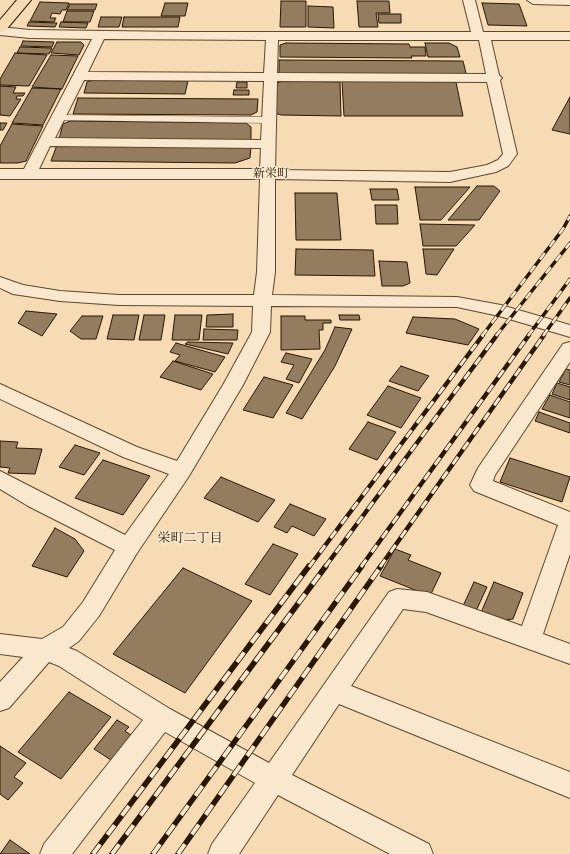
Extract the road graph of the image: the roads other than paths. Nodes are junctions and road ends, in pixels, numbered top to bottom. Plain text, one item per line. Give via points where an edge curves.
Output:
1 (24, 0) edge
2 (28, 0) edge
3 (470, 0) edge
4 (532, 0) edge
5 (570, 1) edge
6 (0, 29) edge
7 (100, 35) junction
8 (272, 36) junction
9 (481, 36) junction
10 (570, 36) edge
11 (79, 76) junction
12 (271, 78) junction
13 (494, 78) junction
14 (59, 118) junction
15 (269, 120) junction
16 (46, 142) junction
17 (268, 144) junction
18 (0, 174) edge
19 (29, 174) junction
20 (267, 174) junction
21 (0, 282) edge
22 (262, 301) junction
23 (570, 331) edge
24 (570, 348) edge
25 (0, 391) edge
26 (182, 471) junction
27 (0, 479) edge
28 (570, 521) edge
29 (129, 547) junction
30 (529, 639) junction
31 (0, 644) edge
32 (45, 650) junction
33 (570, 654) edge
34 (334, 691) junction
35 (0, 700) edge
36 (161, 717) junction
37 (274, 779) junction
38 (570, 785) edge
39 (54, 854) edge
40 (222, 854) edge
41 (419, 854) edge

1 - 2 street
1 - 6 main road
3 - 9 street
4 - 5 street
6 - 7 street via 30,34
7 - 8 street
7 - 11 street
8 - 9 street
8 - 12 street
9 - 10 street
9 - 13 street
11 - 12 street
11 - 14 street
12 - 13 street
12 - 15 street
13 - 20 street via 510,154 503,163 491,169 450,177
14 - 15 street
14 - 16 street
15 - 17 street
16 - 17 street
16 - 19 street
17 - 20 street
18 - 19 street
19 - 20 street
20 - 22 street via 266,272
21 - 22 street via 19,290 60,296 119,300
22 - 23 street via 457,302 501,311
22 - 26 street via 261,332
24 - 28 street via 485,474 481,485
25 - 26 street via 130,452
26 - 29 street
27 - 29 street
28 - 30 street
29 - 32 street via 91,609 71,634
30 - 33 street
30 - 34 street via 427,602 397,599
31 - 32 street
32 - 35 street
32 - 36 street via 68,658
34 - 37 street
34 - 38 street
36 - 37 street
36 - 39 street
37 - 40 street
37 - 41 street

